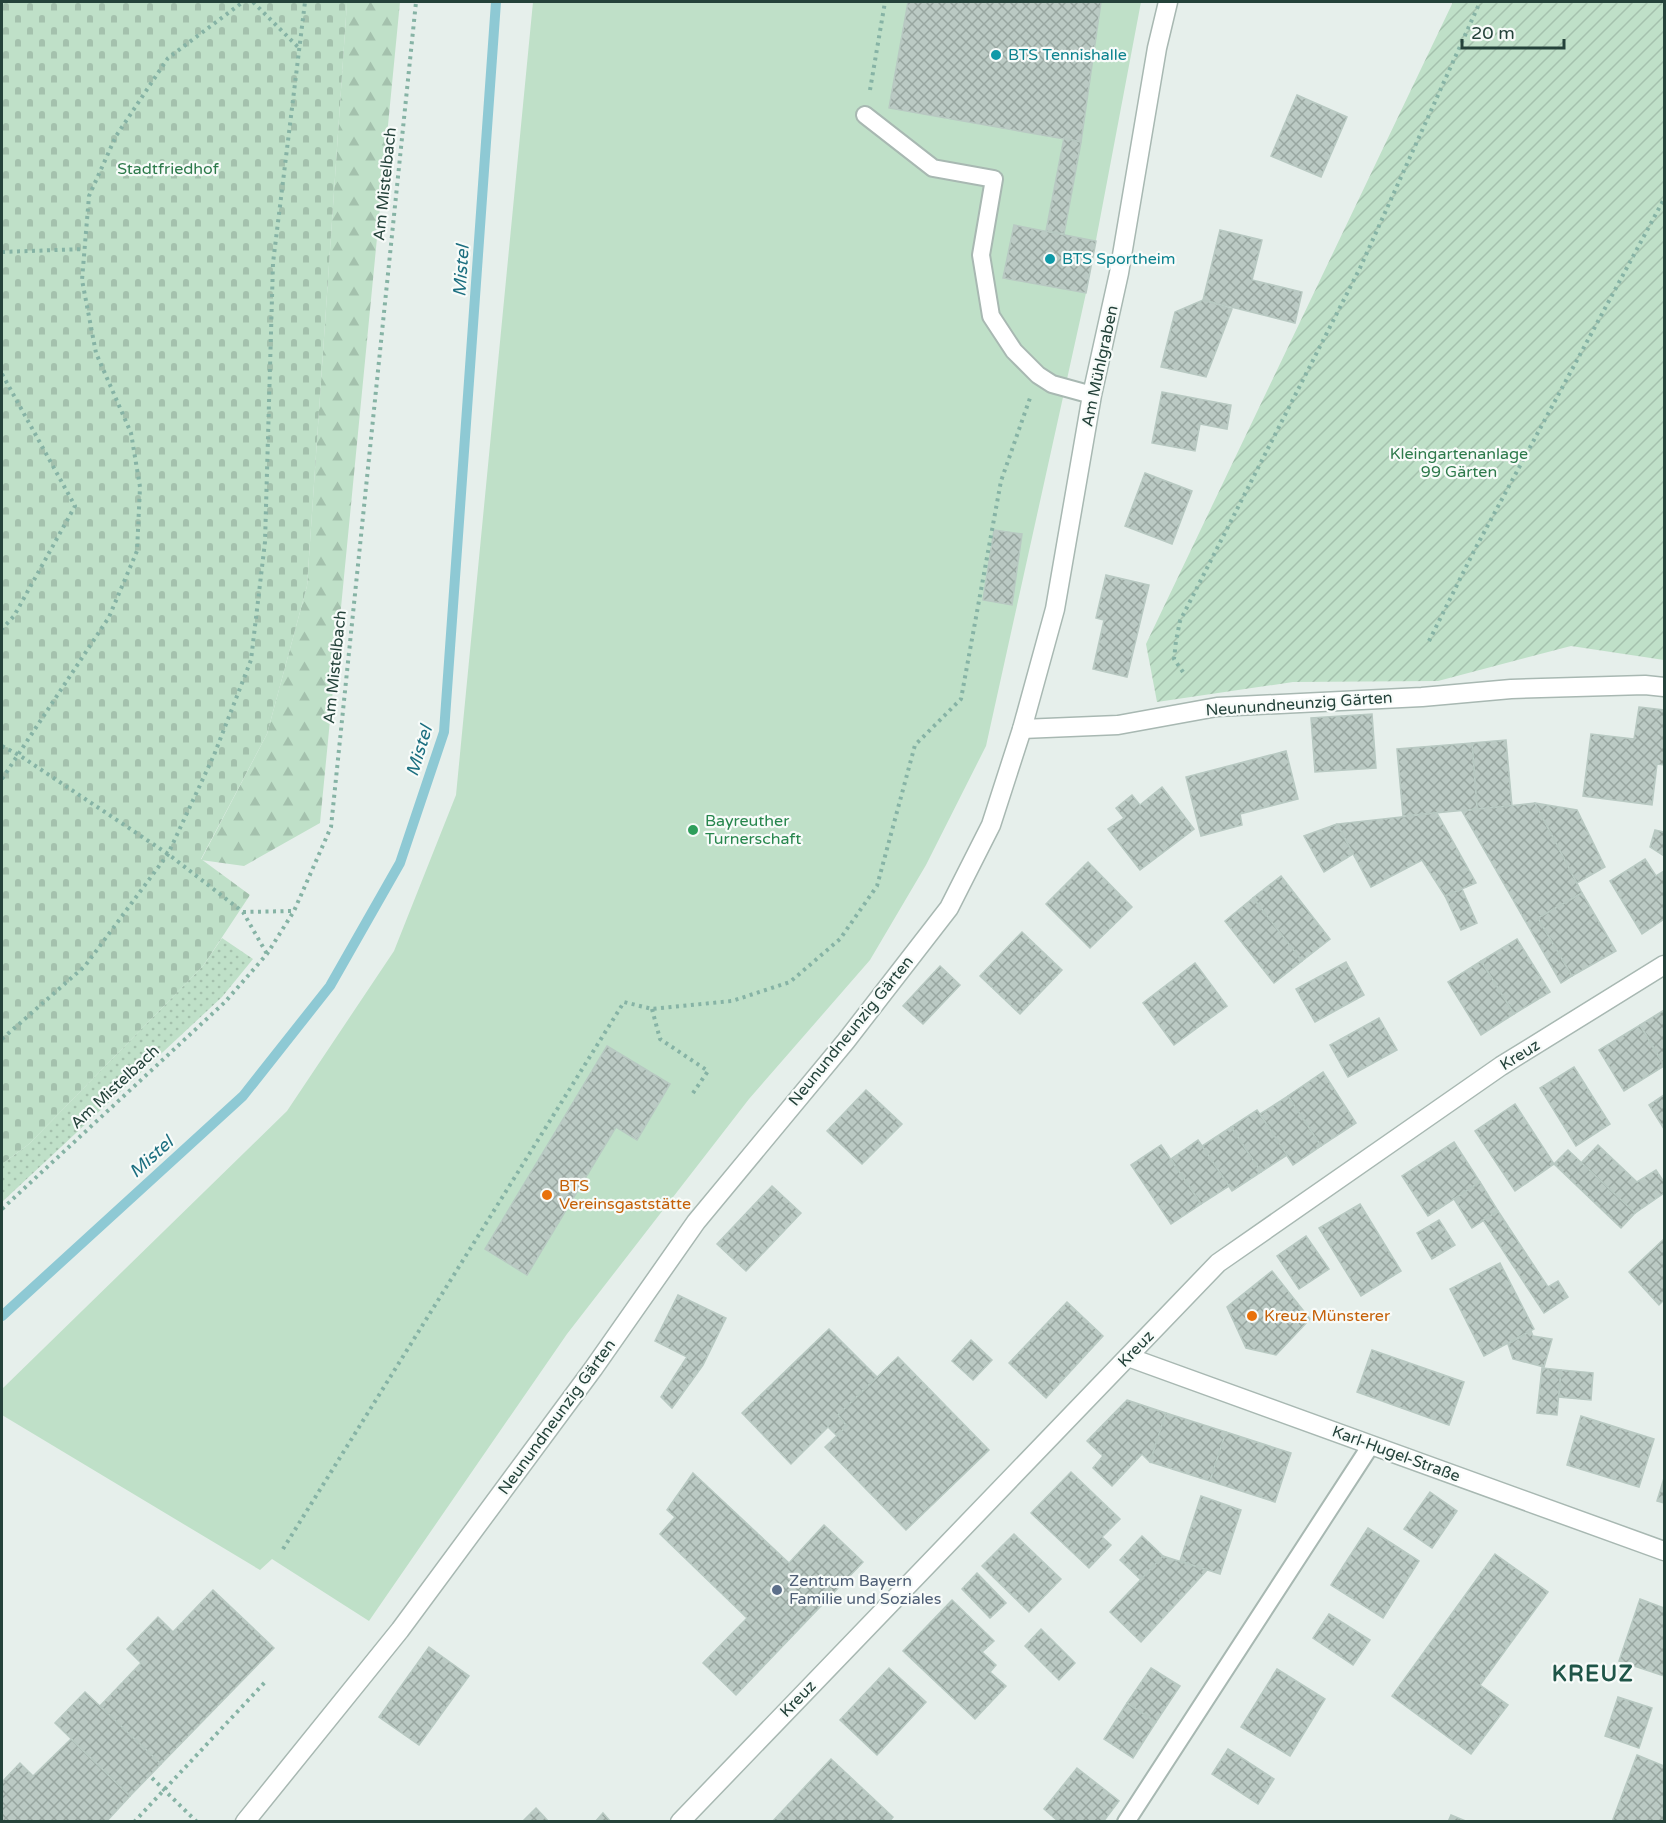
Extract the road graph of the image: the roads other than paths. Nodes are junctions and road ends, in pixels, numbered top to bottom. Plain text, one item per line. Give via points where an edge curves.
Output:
1 (1168, 2) edge
2 (865, 115) road end
3 (1092, 395) junction
4 (1665, 687) edge
5 (1022, 729) junction
6 (1665, 965) edge
7 (1128, 1358) junction
8 (1371, 1445) junction
9 (1665, 1551) edge
10 (245, 1821) edge
11 (680, 1821) edge
12 (1126, 1821) edge

1 - 3 street, Am Mühlgraben via 1119,273
2 - 3 lane via 933,168 994,179 981,255 991,316 1014,351 1038,375 1052,384
3 - 5 street, Am Mühlgraben via 1055,609
4 - 5 street, Neunundneunzig Gärten via 1511,689 1217,707 1118,725
5 - 10 street, Neunundneunzig Gärten via 991,825 949,908 846,1041 696,1222 400,1630
6 - 7 street, Kreuz via 1501,1066 1218,1263
7 - 8 street, Karl-Hugel-Straße
7 - 11 street, Kreuz
8 - 9 street, Karl-Hugel-Straße
8 - 12 lane

